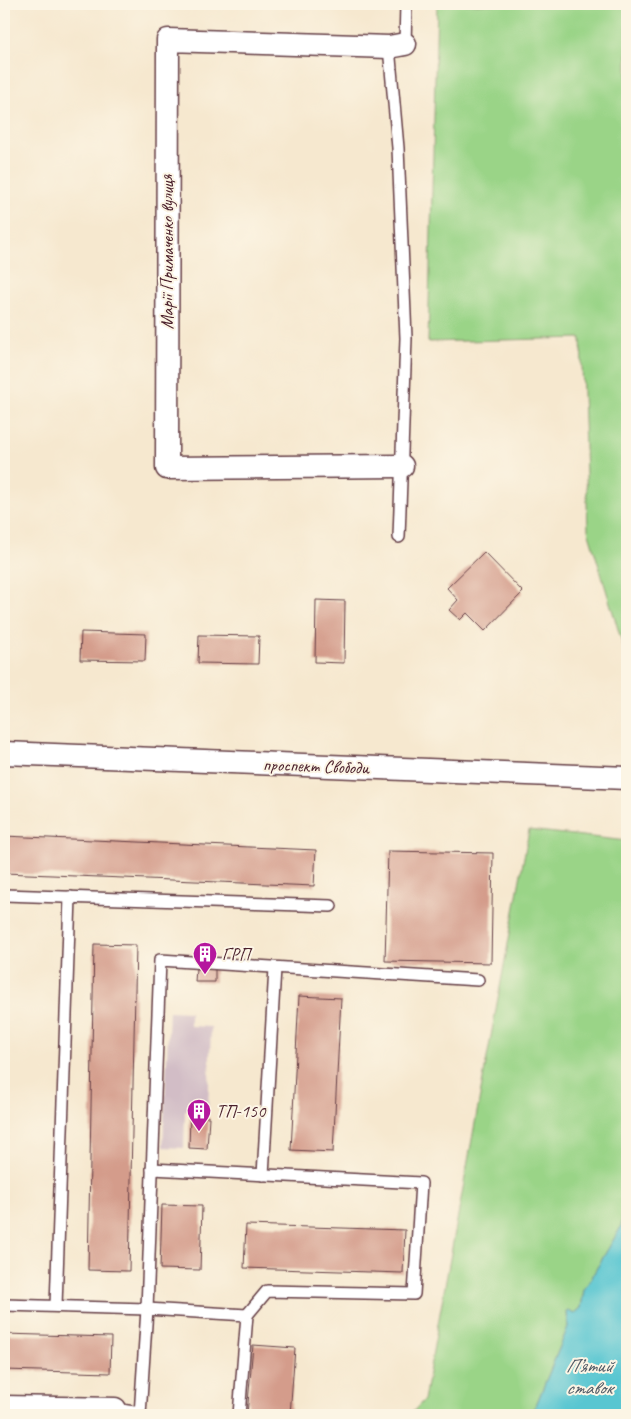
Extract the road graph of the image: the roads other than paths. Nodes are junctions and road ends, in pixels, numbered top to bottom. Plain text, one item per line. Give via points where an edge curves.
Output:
1 (406, 4) edge
2 (397, 45) junction
3 (402, 466) junction
4 (399, 537) dead end
5 (4, 753) edge
6 (627, 778) edge
7 (4, 895) edge
8 (70, 897) junction
9 (331, 906) dead end
10 (275, 968) junction
11 (478, 980) dead end
12 (152, 1169) junction
13 (263, 1175) junction
14 (4, 1305) edge
15 (56, 1306) junction
16 (147, 1309) junction
17 (247, 1315) junction
18 (115, 1409) joint
19 (11, 1410) edge
20 (140, 1414) edge
21 (239, 1415) edge

1 - 2 lane
2 - 3 lane via 406,338
2 - 3 street, Марії Примаченко вулиця via 168,40 167,468
3 - 4 lane
5 - 6 street, проспект Свободи
7 - 8 lane
8 - 9 lane
8 - 15 lane
10 - 11 lane
10 - 12 lane via 160,960
10 - 13 lane
12 - 13 lane
12 - 16 lane
13 - 17 lane via 421,1183 414,1294 266,1291
14 - 15 lane
15 - 16 lane
16 - 17 lane
16 - 20 lane
17 - 21 lane
18 - 19 street
18 - 20 lane

